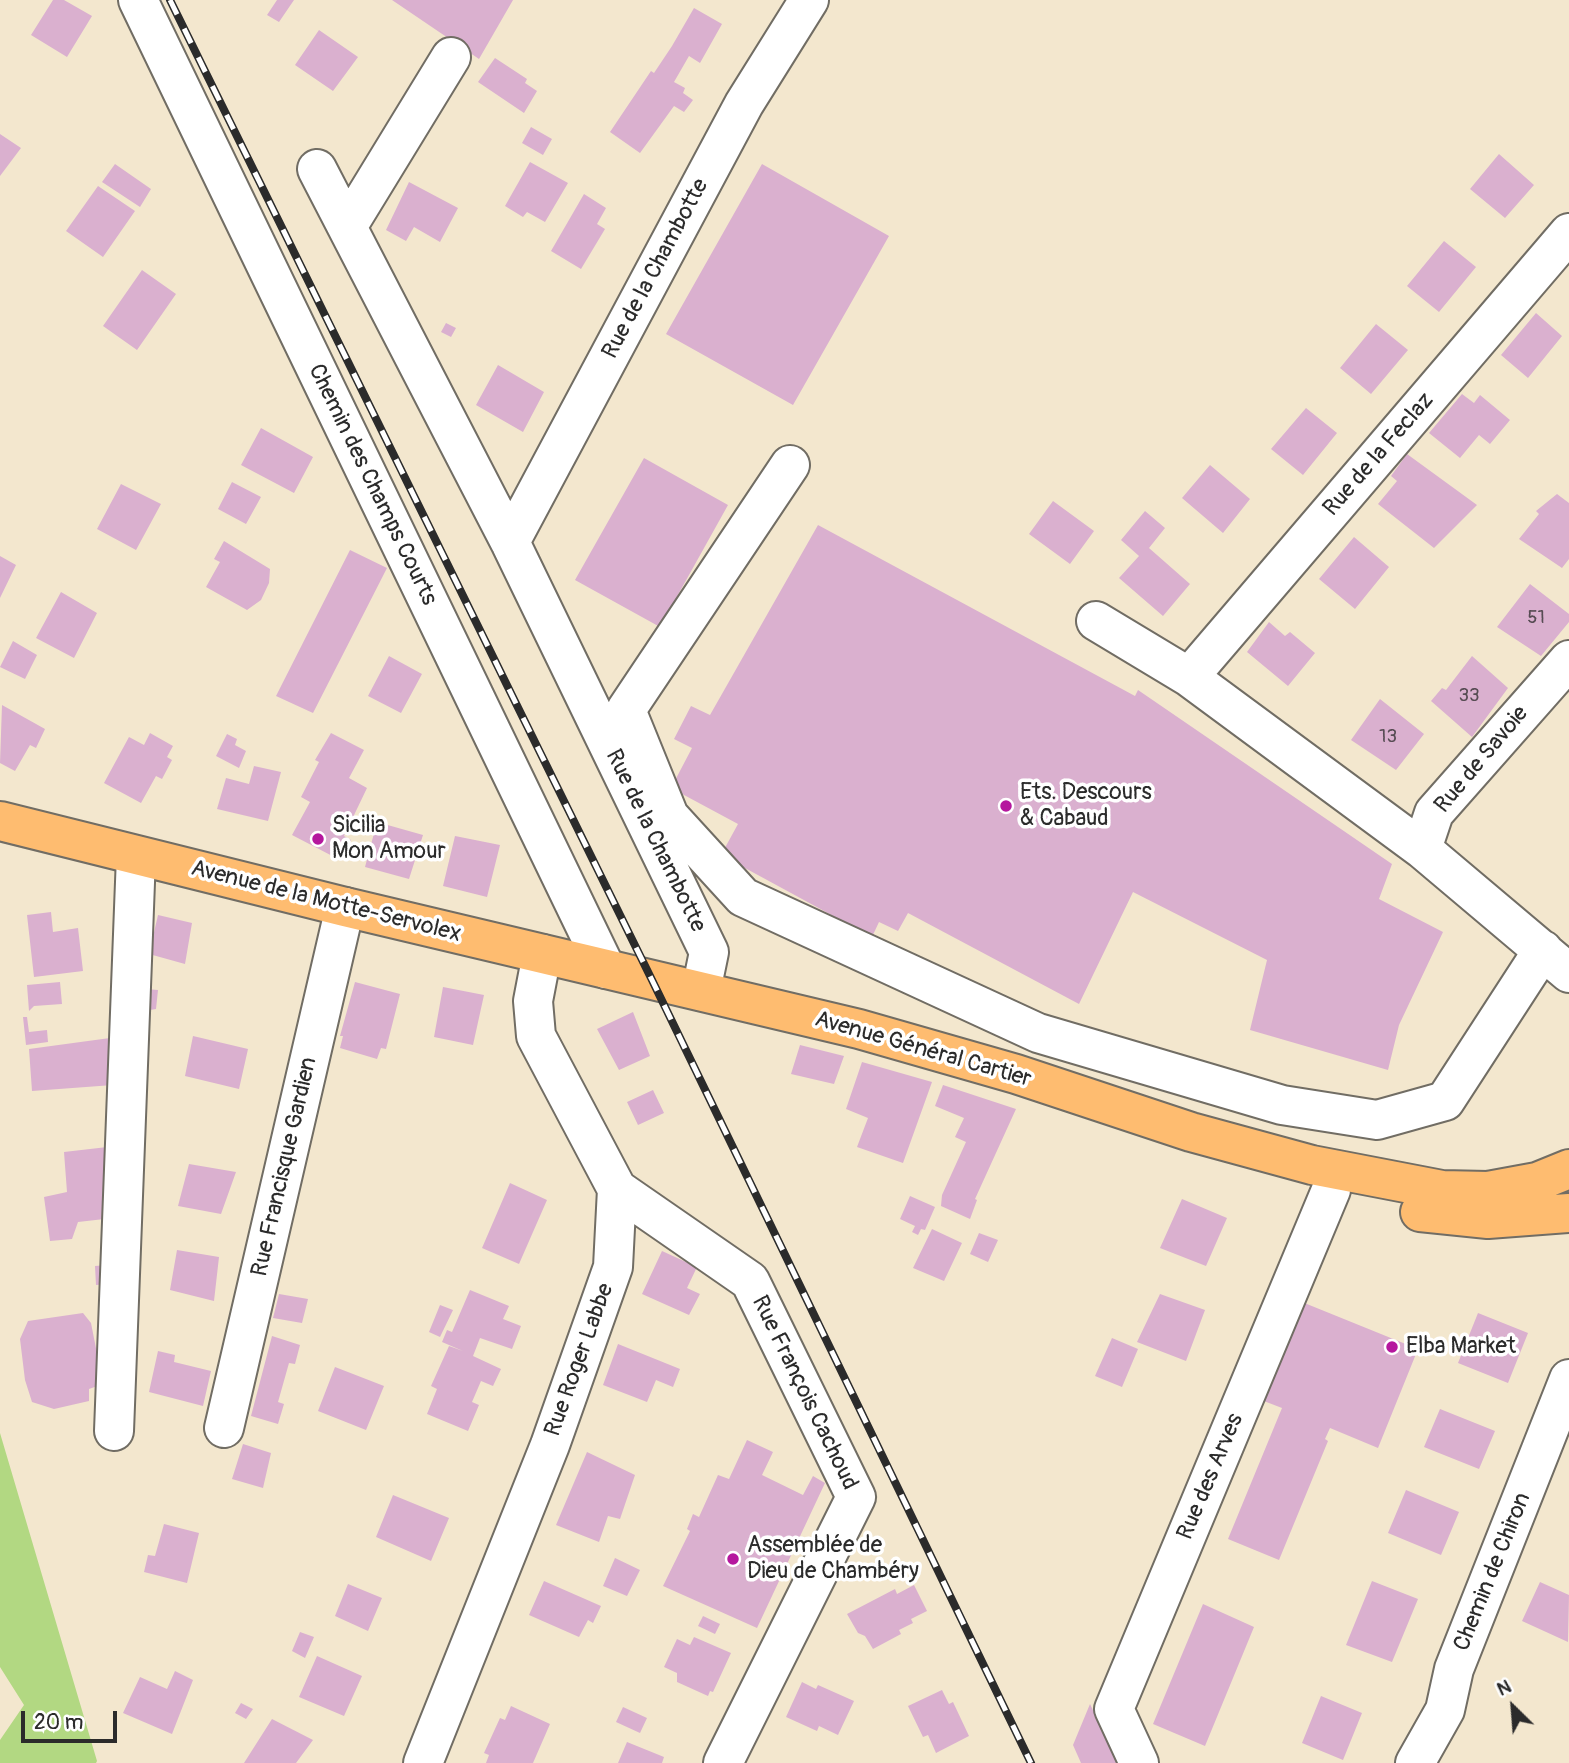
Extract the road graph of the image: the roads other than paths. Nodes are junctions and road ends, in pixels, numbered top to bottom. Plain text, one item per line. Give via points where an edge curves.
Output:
1 (138, 0) edge
2 (809, 0) edge
3 (451, 57) dead end
4 (317, 169) dead end
5 (347, 227) junction
6 (1569, 233) edge
7 (790, 465) dead end
8 (510, 542) junction
9 (1096, 621) dead end
10 (1569, 660) edge
11 (1189, 677) junction
12 (0, 821) edge
13 (1422, 849) junction
14 (135, 856) junction
15 (345, 907) junction
16 (542, 954) junction
17 (1556, 962) edge
18 (606, 969) junction
19 (652, 979) joint
20 (701, 991) junction
21 (1191, 1132) junction
22 (1569, 1168) edge
23 (1319, 1186) junction
24 (617, 1189) junction
25 (1477, 1191) junction
26 (1569, 1213) edge
27 (1569, 1379) edge
28 (224, 1428) dead end
29 (114, 1431) dead end
30 (1425, 1760) edge
31 (423, 1763) edge
32 (723, 1763) edge
33 (1139, 1763) edge

1 - 18 street, Chemin des Champs Courts
2 - 8 street, Rue de la Chambotte via 744,104
3 - 5 street
4 - 5 street, Rue de la Chambotte
5 - 8 street, Rue de la Chambotte
6 - 11 street, Rue de la Feclaz
7 - 17 street via 626,710 669,816 743,897 1038,1033 1282,1105 1377,1120 1446,1101
8 - 20 street, Rue de la Chambotte via 709,952
9 - 11 street
10 - 13 street, Rue de Savoie via 1434,813
11 - 13 street
12 - 14 main road, Avenue de la Motte-Servolex
13 - 17 street
14 - 15 main road, Avenue de la Motte-Servolex
14 - 29 street
15 - 16 main road, Avenue de la Motte-Servolex
15 - 28 street, Rue Francisque Gardien
16 - 18 main road, Avenue de la Motte-Servolex
16 - 24 street via 533,1001 536,1036
18 - 19 main road, Avenue de la Motte-Servolex
19 - 20 main road, Avenue Général Cartier
20 - 21 main road, Avenue Général Cartier via 1003,1070
21 - 23 main road, Avenue Général Cartier via 1251,1163
21 - 25 main road, Avenue Général Cartier via 1312,1165 1442,1190
22 - 25 main road, Avenue Général Cartier via 1537,1182
23 - 25 main road, Avenue Général Cartier via 1339,1184 1449,1203
23 - 26 main road, Avenue Général Cartier via 1374,1204 1436,1214 1488,1219
23 - 33 street, Rue des Arves via 1114,1709
24 - 31 street, Rue Roger Labbe via 612,1267 550,1445
24 - 32 street, Rue François Cachoud via 750,1281 856,1497
27 - 30 street, Chemin de Chiron via 1454,1669 1445,1710

